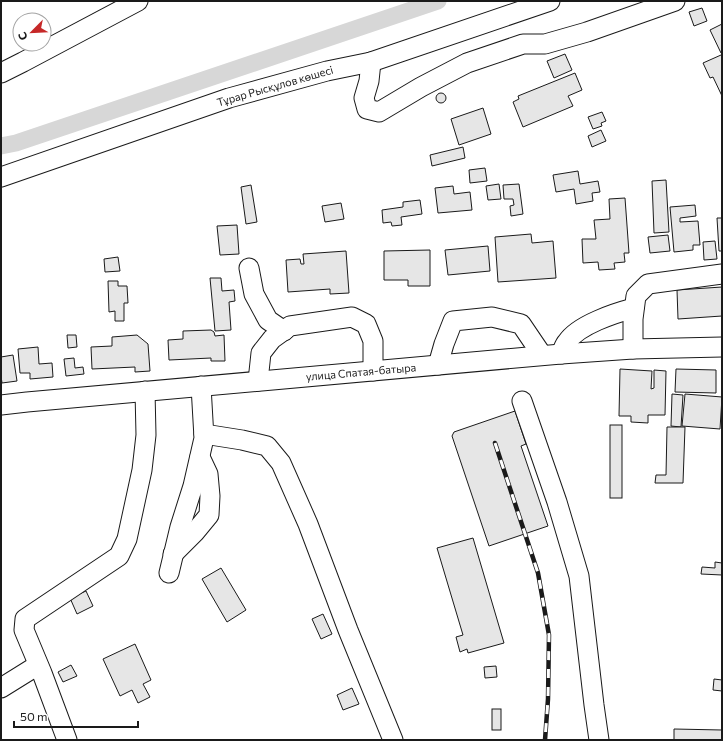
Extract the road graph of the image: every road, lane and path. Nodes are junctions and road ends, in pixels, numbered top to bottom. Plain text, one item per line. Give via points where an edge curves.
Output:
1 (138, 1) edge
2 (550, 1) edge
3 (674, 1) edge
4 (371, 62) junction
5 (1, 73) edge
6 (1, 177) edge
7 (249, 268) dead end
8 (722, 274) edge
9 (634, 308) junction
10 (284, 331) junction
11 (722, 347) edge
12 (633, 349) junction
13 (561, 354) junction
14 (542, 355) junction
15 (438, 365) junction
16 (373, 371) junction
17 (258, 381) junction
18 (201, 386) junction
19 (145, 391) junction
20 (522, 401) dead end
21 (1, 405) edge
22 (204, 434) junction
23 (169, 574) dead end
24 (38, 665) junction
25 (1, 688) edge
26 (67, 740) edge
27 (393, 740) edge
28 (599, 740) edge

1 - 5 street
2 - 4 street, Тұрар Рысқұлов көшесі
3 - 4 street via 587,32 545,44 523,44 467,63 379,112 367,109 364,98
4 - 6 street, Тұрар Рысқұлов көшесі via 327,71 229,98
7 - 10 street via 254,294 268,320
8 - 9 street via 648,284 636,296
9 - 12 street
9 - 13 street via 594,322 576,332 567,341
10 - 16 street via 290,326 352,318 366,324 373,341
10 - 17 street via 272,339 261,353
11 - 12 street, улица Спатая-батыра
12 - 13 street, улица Спатая-батыра
13 - 14 street, улица Спатая-батыра
14 - 15 street, улица Спатая-батыра
14 - 15 street via 520,324 492,317 453,321
15 - 16 street, улица Спатая-батыра
16 - 17 street, улица Спатая-батыра
17 - 18 street, улица Спатая-батыра
18 - 19 street, улица Спатая-батыра
18 - 22 street
19 - 21 street, улица Спатая-батыра
19 - 24 street via 144,456 127,539 119,556 25,619 24,630
20 - 28 street via 580,576
22 - 23 street
22 - 27 street via 267,446 281,463 308,524
24 - 25 street
24 - 26 street

